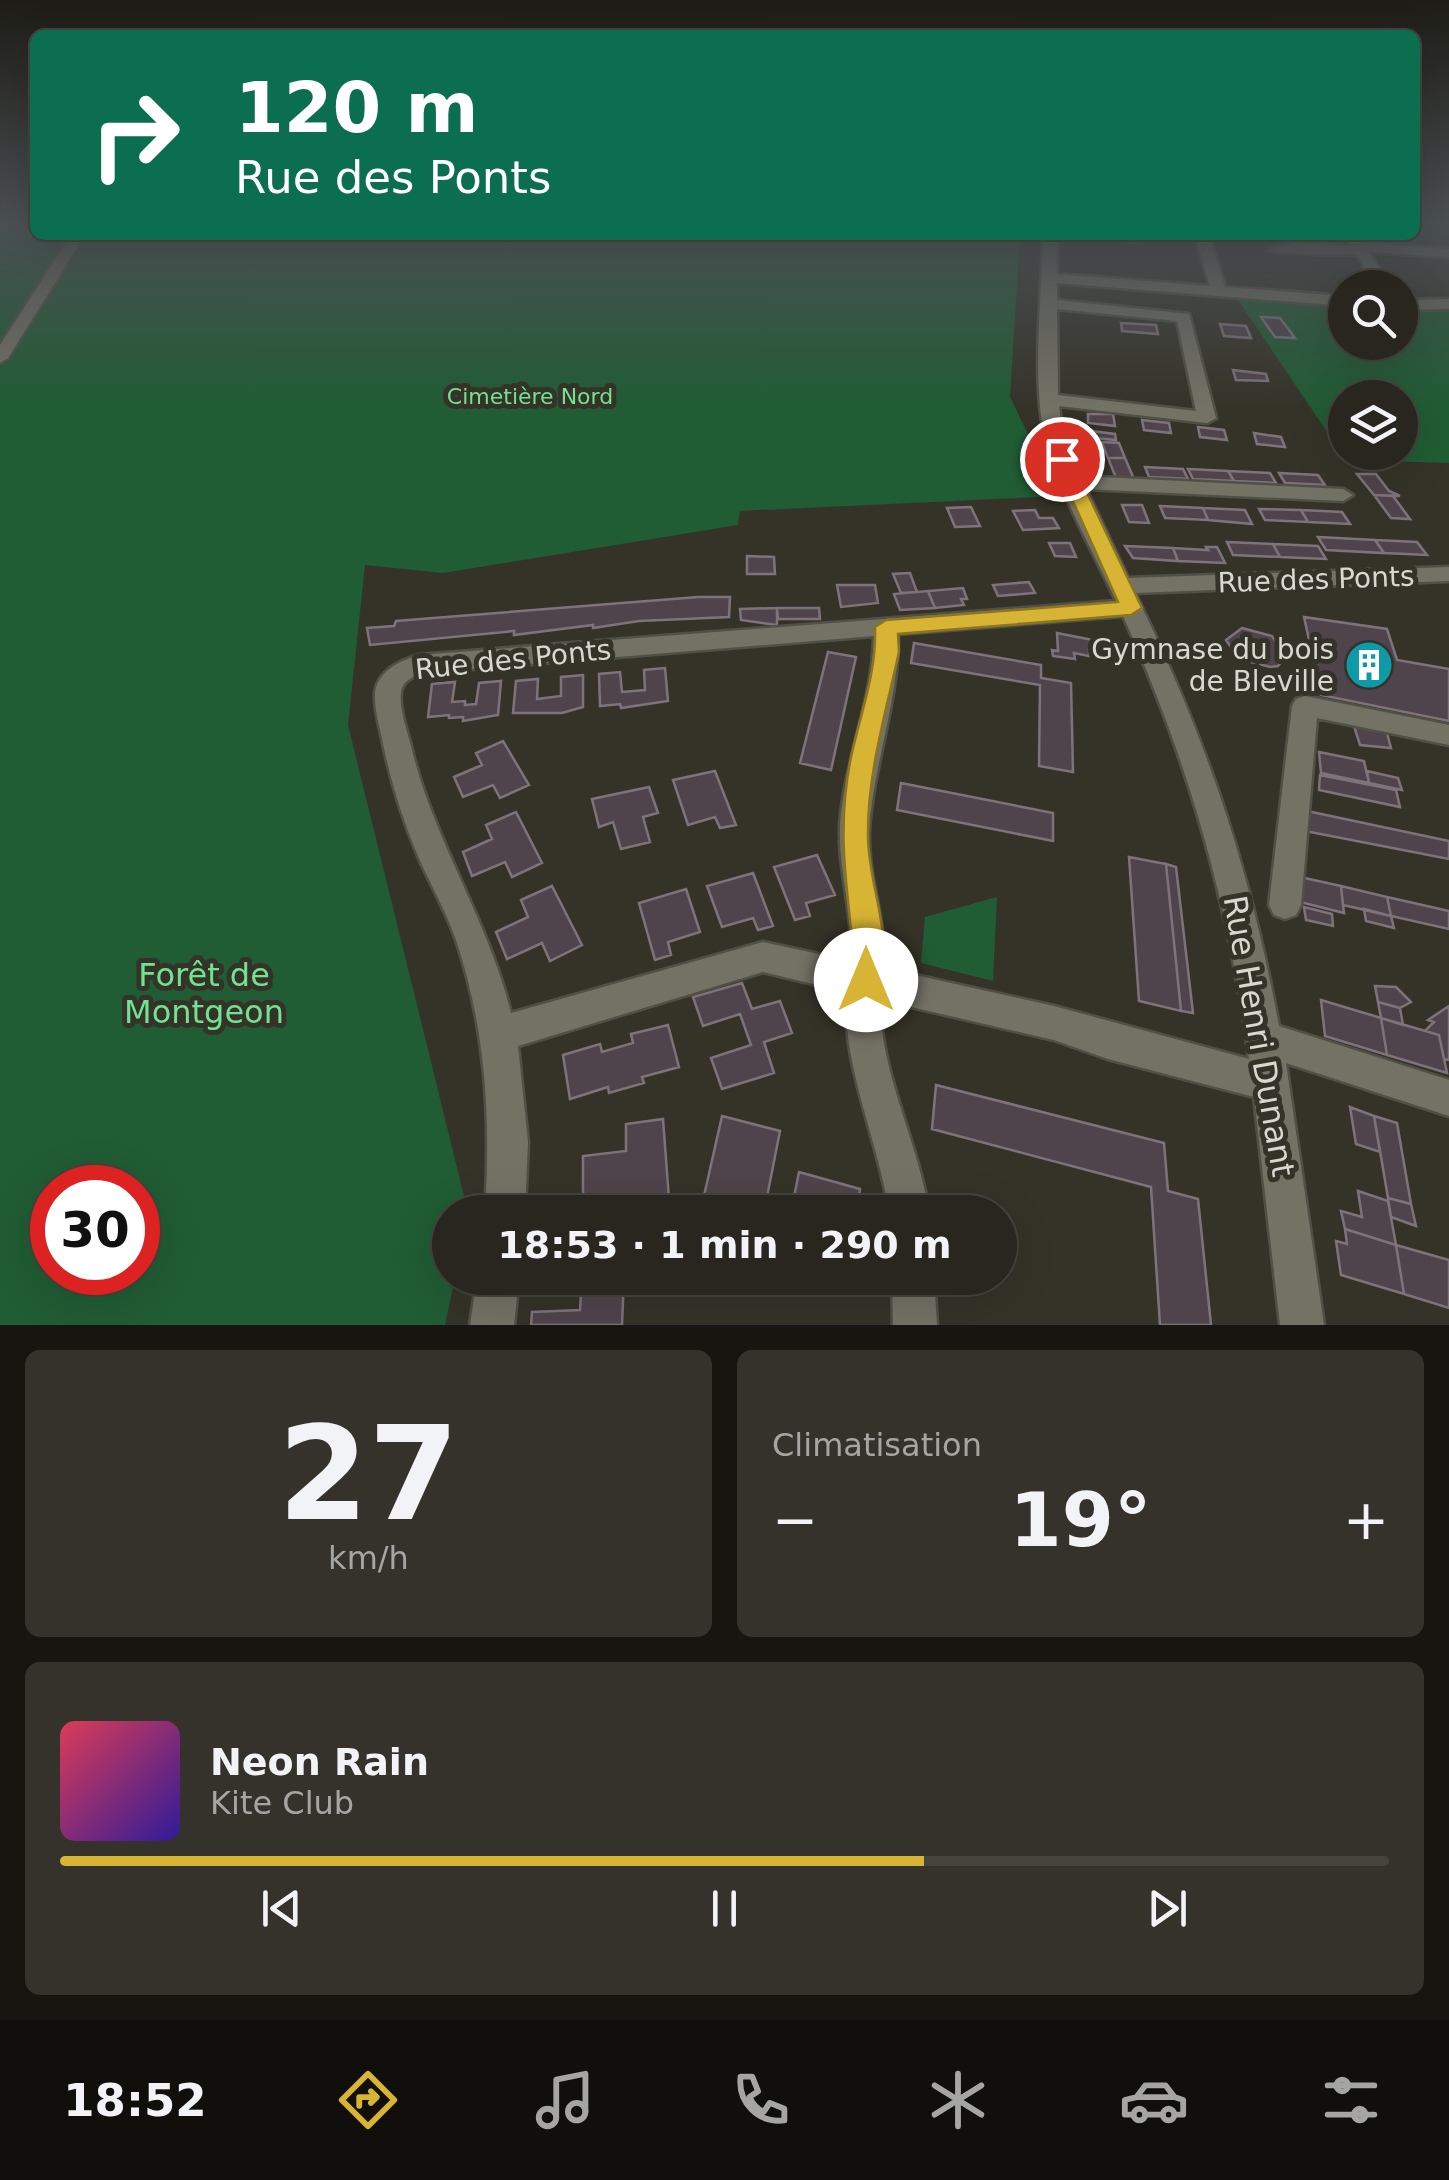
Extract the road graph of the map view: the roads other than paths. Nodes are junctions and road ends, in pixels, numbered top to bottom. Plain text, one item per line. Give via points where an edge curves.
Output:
1 (46, 286) edge
2 (1050, 286) edge
3 (1160, 286) edge
4 (1218, 286) edge
5 (1219, 290) junction
6 (1328, 300) edge
7 (1050, 304) junction
8 (1449, 304) edge
9 (1418, 305) edge
10 (0, 358) edge
11 (1049, 400) junction
12 (1071, 482) junction
13 (1343, 495) dead end
14 (1449, 574) edge
15 (1127, 597) junction
16 (886, 627) junction
17 (1449, 735) edge
18 (1285, 905) dead end
19 (866, 980) junction
20 (501, 1034) junction
21 (1266, 1039) junction
22 (1271, 1083) junction
23 (1449, 1098) edge
24 (507, 1195) edge
25 (905, 1195) edge
26 (496, 1295) edge
27 (913, 1295) edge
28 (492, 1325) edge
29 (914, 1325) edge
30 (1302, 1325) edge

1 - 10 street
2 - 7 street, Rue Henri Dunant
3 - 5 street
4 - 5 street
5 - 6 street
7 - 11 street, Rue Henri Dunant
7 - 11 street via 1184,318 1207,418
8 - 9 street
11 - 12 street, Rue Henri Dunant
12 - 13 street
12 - 15 street, Rue Henri Dunant
14 - 15 street, Rue des Ponts
15 - 16 street, Rue des Ponts
15 - 21 street, Rue Henri Dunant via 1212,806 1246,923
16 - 19 street via 888,652 854,838
16 - 20 street, Rue des Ponts via 419,664 400,671 391,681 390,716 408,784 471,937
17 - 18 street via 1306,706
19 - 20 street via 763,957
19 - 22 street
19 - 25 street via 865,1040 893,1126
20 - 24 street, Rue des Ponts
21 - 22 street, Rue Henri Dunant
21 - 23 street
22 - 30 street, Rue Henri Dunant
26 - 28 street
27 - 29 street

